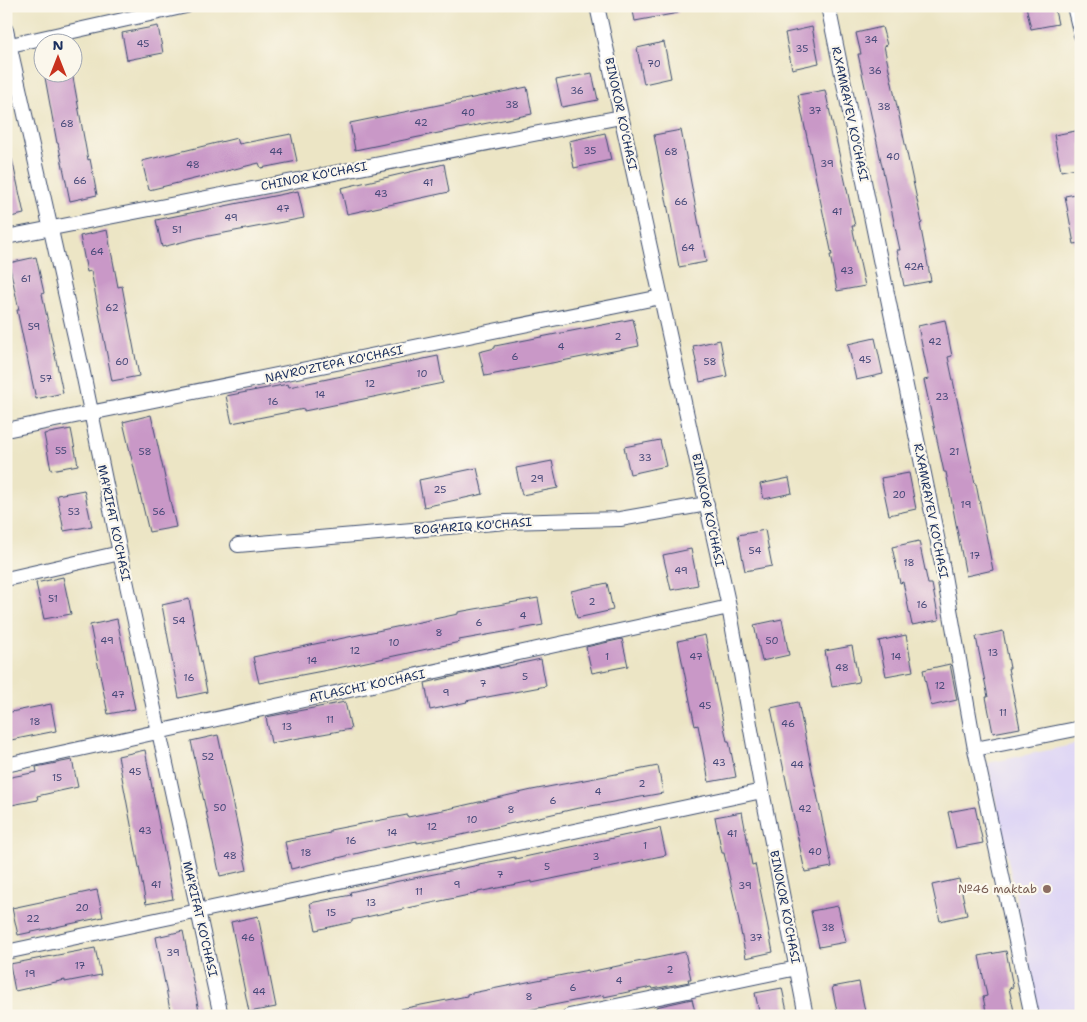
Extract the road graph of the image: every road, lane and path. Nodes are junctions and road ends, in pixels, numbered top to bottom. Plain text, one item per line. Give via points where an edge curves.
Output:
1 (186, 6) edge
2 (597, 6) edge
3 (828, 6) edge
4 (1074, 6) edge
5 (6, 30) edge
6 (1081, 35) edge
7 (8, 45) edge
8 (622, 118) junction
9 (51, 227) junction
10 (6, 237) edge
11 (661, 297) junction
12 (92, 414) junction
13 (6, 430) edge
14 (707, 504) junction
15 (238, 545) dead end
16 (120, 553) junction
17 (6, 579) edge
18 (729, 606) junction
19 (1081, 728) edge
20 (159, 732) junction
21 (974, 749) junction
22 (6, 765) edge
23 (762, 791) junction
24 (198, 911) junction
25 (6, 952) edge
26 (797, 968) junction
27 (221, 1016) edge
28 (569, 1016) edge
29 (806, 1016) edge
30 (1032, 1016) edge

1 - 7 street
2 - 8 street, BINOKOR KO'CHASI
3 - 21 street, R.XAMRAYEV KO'CHASI via 938,542
4 - 6 street
5 - 7 street, MA'RIFAT KO'CHASI
7 - 9 street, MA'RIFAT KO'CHASI
8 - 9 street, CHINOR KO'CHASI
8 - 11 street, BINOKOR KO'CHASI
9 - 10 street, CHINOR KO'CHASI
9 - 12 street, MA'RIFAT KO'CHASI
11 - 12 street, NAVRO'ZTEPA KO'CHASI
11 - 14 street, BINOKOR KO'CHASI
12 - 13 street, NAVRO'ZTEPA KO'CHASI
12 - 16 street, MA'RIFAT KO'CHASI
14 - 15 street, BOG'ARIQ KO'CHASI via 620,519 506,522
14 - 18 street, BINOKOR KO'CHASI
16 - 17 street
16 - 20 street, MA'RIFAT KO'CHASI
18 - 20 street, ATLASCHI KO'CHASI
18 - 23 street, BINOKOR KO'CHASI
19 - 21 street
20 - 22 street, ATLASCHI KO'CHASI
20 - 24 street, MA'RIFAT KO'CHASI
21 - 30 street, R.XAMRAYEV KO'CHASI
23 - 24 street
23 - 26 street, BINOKOR KO'CHASI
24 - 25 street
24 - 27 street, MA'RIFAT KO'CHASI
26 - 28 street
26 - 29 street, BINOKOR KO'CHASI

